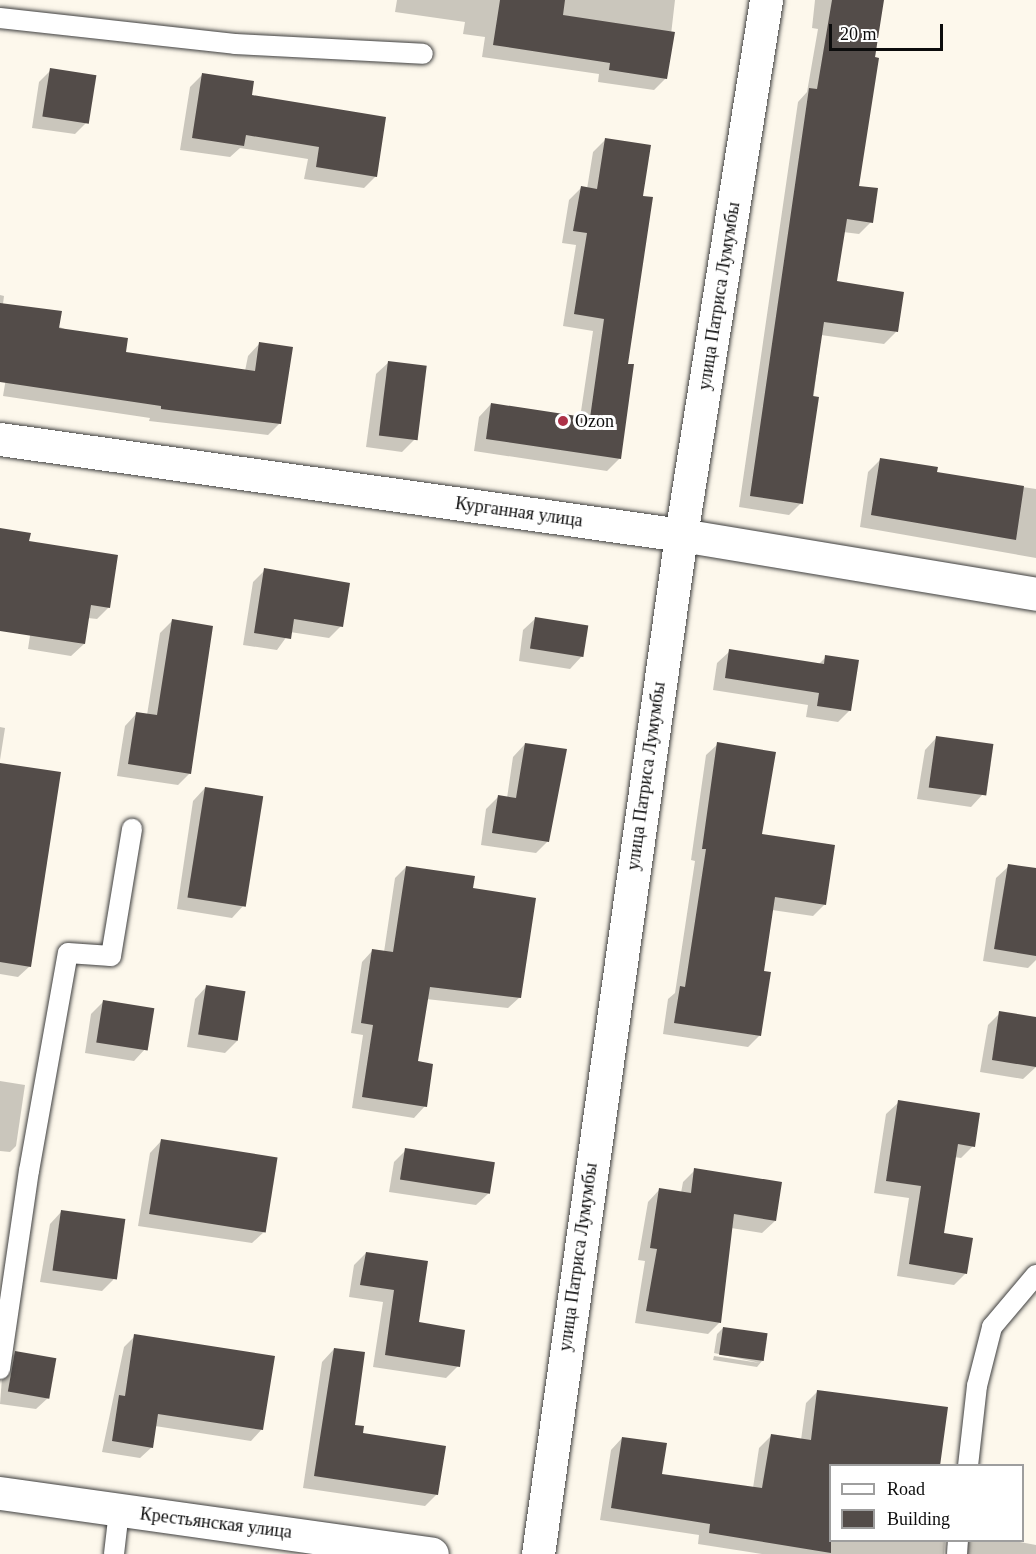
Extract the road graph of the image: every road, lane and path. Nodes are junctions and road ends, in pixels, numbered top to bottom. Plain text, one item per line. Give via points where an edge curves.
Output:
1 (766, 0) edge
2 (0, 18) edge
3 (423, 54) dead end
4 (0, 439) edge
5 (681, 535) junction
6 (1036, 594) edge
7 (132, 829) dead end
8 (1036, 1275) edge
9 (0, 1369) edge
10 (968, 1464) edge
11 (0, 1493) edge
12 (119, 1511) junction
13 (308, 1544) edge
14 (114, 1554) edge
15 (432, 1554) edge
16 (538, 1554) edge

1 - 5 street, улица Патриса Лумумбы
2 - 3 lane via 235,44
4 - 5 street, Курганная улица
5 - 6 street, Курганная улица
5 - 16 street, улица Патриса Лумумбы
7 - 9 lane via 111,956 68,953 29,1171
8 - 10 lane via 992,1327 977,1386
11 - 12 street, Крестьянская улица
12 - 13 street, Крестьянская улица
12 - 14 lane
13 - 15 street, Крестьянская улица

